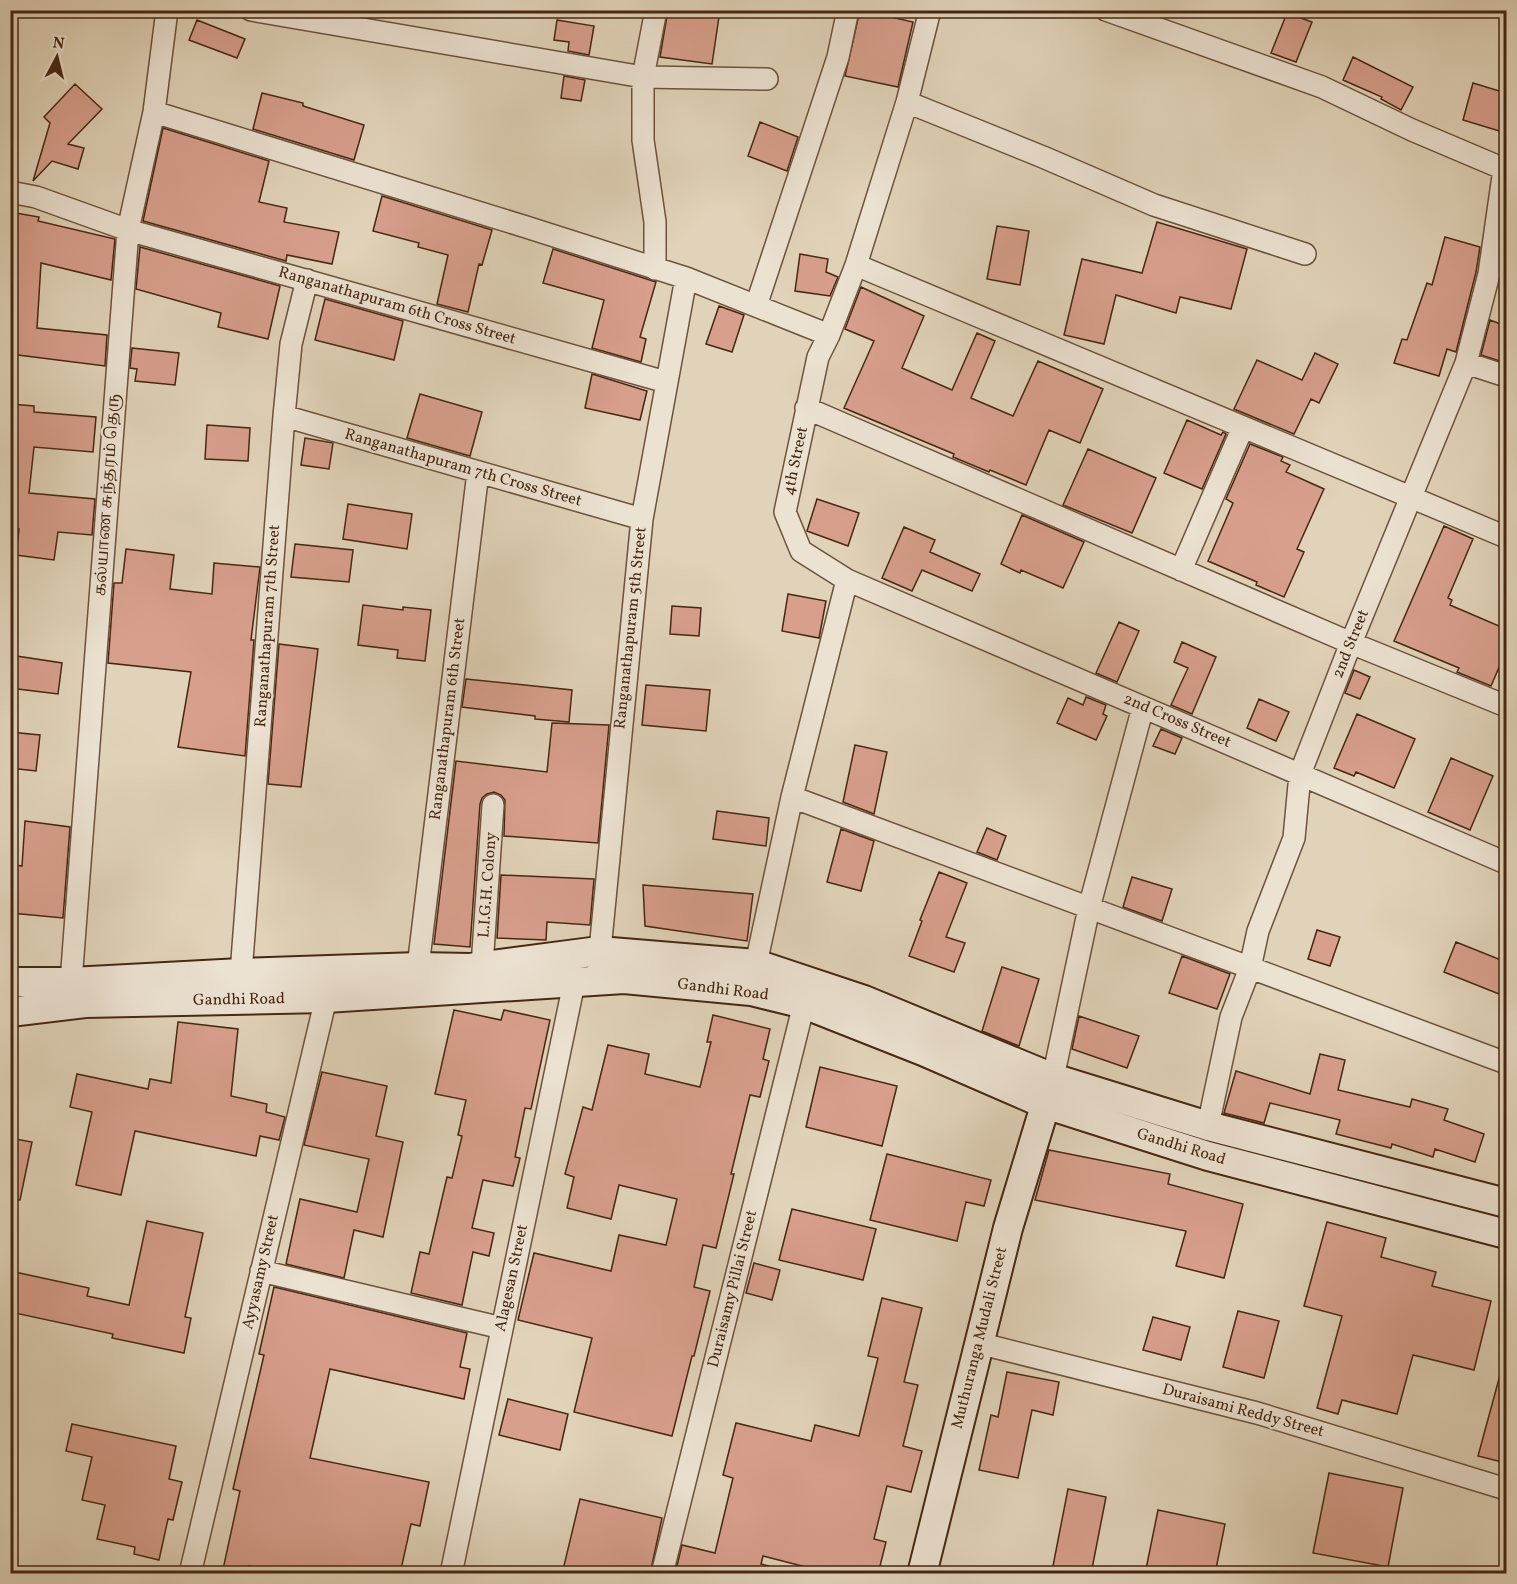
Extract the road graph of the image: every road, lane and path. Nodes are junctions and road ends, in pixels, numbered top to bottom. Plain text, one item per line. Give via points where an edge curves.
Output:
1 (167, 10) edge
2 (251, 10) edge
3 (656, 10) edge
4 (848, 10) edge
5 (930, 10) edge
6 (1106, 10) edge
7 (643, 77) junction
8 (767, 79) dead end
9 (907, 102) junction
10 (154, 112) junction
11 (1505, 167) edge
12 (10, 192) edge
13 (128, 230) junction
14 (1305, 254) dead end
15 (855, 265) junction
16 (655, 269) junction
17 (686, 278) junction
18 (307, 280) junction
19 (756, 306) junction
20 (830, 335) junction
21 (1466, 363) junction
22 (1506, 376) edge
23 (666, 382) junction
24 (806, 408) junction
25 (284, 416) junction
26 (1243, 427) junction
27 (478, 472) junction
28 (1412, 497) junction
29 (642, 519) junction
30 (1506, 537) edge
31 (1181, 570) junction
32 (847, 580) junction
33 (1351, 643) junction
34 (1506, 706) edge
35 (1143, 707) junction
36 (1300, 774) junction
37 (792, 797) junction
38 (493, 805) dead end
39 (1506, 863) edge
40 (1089, 908) junction
41 (599, 951) junction
42 (756, 964) junction
43 (482, 966) junction
44 (418, 967) junction
45 (1250, 968) junction
46 (328, 970) junction
47 (241, 973) junction
48 (10, 982) edge
49 (71, 982) junction
50 (586, 982) junction
51 (326, 998) junction
52 (804, 1004) junction
53 (10, 1012) edge
54 (1506, 1064) edge
55 (1049, 1091) junction
56 (1208, 1126) junction
57 (1506, 1203) edge
58 (1506, 1234) edge
59 (261, 1271) junction
60 (502, 1328) junction
61 (978, 1343) junction
62 (1506, 1489) edge
63 (190, 1574) edge
64 (451, 1574) edge
65 (662, 1574) edge
66 (922, 1574) edge

1 - 10 street, கல்யாண சுந்தரம் தெரு
2 - 7 street
3 - 7 street
4 - 19 street via 838,57
5 - 9 street, 4th Street
6 - 11 street via 1322,87 1412,130
7 - 8 street
7 - 16 street via 644,140 656,222
9 - 14 street via 1154,205
9 - 15 street, 4th Street
10 - 13 street, கல்யாண சுந்தரம் தெரு
10 - 16 street
11 - 21 street, 2nd Street via 1489,274
12 - 13 street, Ranganathapuram 6th Cross Street via 36,197
13 - 18 street, Ranganathapuram 6th Cross Street
13 - 49 street, கல்யாண சுந்தரம் தெரு
15 - 20 street, 4th Street
15 - 26 street
16 - 17 street
17 - 19 street
17 - 23 street, Ranganathapuram 5th Street
18 - 23 street, Ranganathapuram 6th Cross Street
18 - 25 street, Ranganathapuram 7th Street via 291,344
19 - 20 street
20 - 24 street, 4th Street via 818,357
21 - 22 street
21 - 28 street, 2nd Street
23 - 29 street, Ranganathapuram 5th Street
24 - 31 street
24 - 32 street, 4th Street via 785,512 801,551
25 - 27 street, Ranganathapuram 7th Cross Street
25 - 47 street, Ranganathapuram 7th Street
26 - 28 street
26 - 31 street
27 - 29 street, Ranganathapuram 7th Cross Street
27 - 44 street, Ranganathapuram 6th Street
28 - 30 street
28 - 33 street, 2nd Street
29 - 41 street, Ranganathapuram 5th Street
31 - 33 street
32 - 35 street, 2nd Cross Street
32 - 37 street
33 - 34 street
33 - 36 street, 2nd Street
35 - 36 street, 2nd Cross Street
35 - 40 street
36 - 39 street, 2nd Cross Street
36 - 45 street, 2nd Street via 1294,838 1258,932
37 - 40 street
37 - 42 street
38 - 43 street, L.I.G.H. Colony
40 - 45 street
40 - 55 street
41 - 42 main road, Gandhi Road
41 - 43 main road, Gandhi Road
41 - 50 street, Ranganathapuram 5th Street
42 - 55 main road, Gandhi Road via 864,1000
43 - 44 main road, Gandhi Road
44 - 46 main road, Gandhi Road
45 - 54 street
45 - 56 street, 2nd Street via 1231,1017
46 - 47 main road, Gandhi Road
46 - 51 street, Ayyasamy Street
47 - 49 main road, Gandhi Road
48 - 49 main road, Gandhi Road
50 - 51 main road, Gandhi Road
50 - 52 main road, Gandhi Road via 624,979 751,991
50 - 60 street, Alagesan Street
51 - 53 main road, Gandhi Road via 85,1003
51 - 59 street, Ayyasamy Street
52 - 55 main road, Gandhi Road via 924,1051
52 - 65 street, Duraisamy Pillai Street
55 - 56 main road, Gandhi Road
55 - 58 main road, Gandhi Road via 1208,1156
55 - 61 main road, Muthuranga Mudali Street
56 - 57 main road, Gandhi Road
59 - 60 street
59 - 63 street, Ayyasamy Street
60 - 64 street, Alagesan Street
61 - 62 street, Duraisami Reddy Street via 1257,1413
61 - 66 main road, Muthuranga Mudali Street

